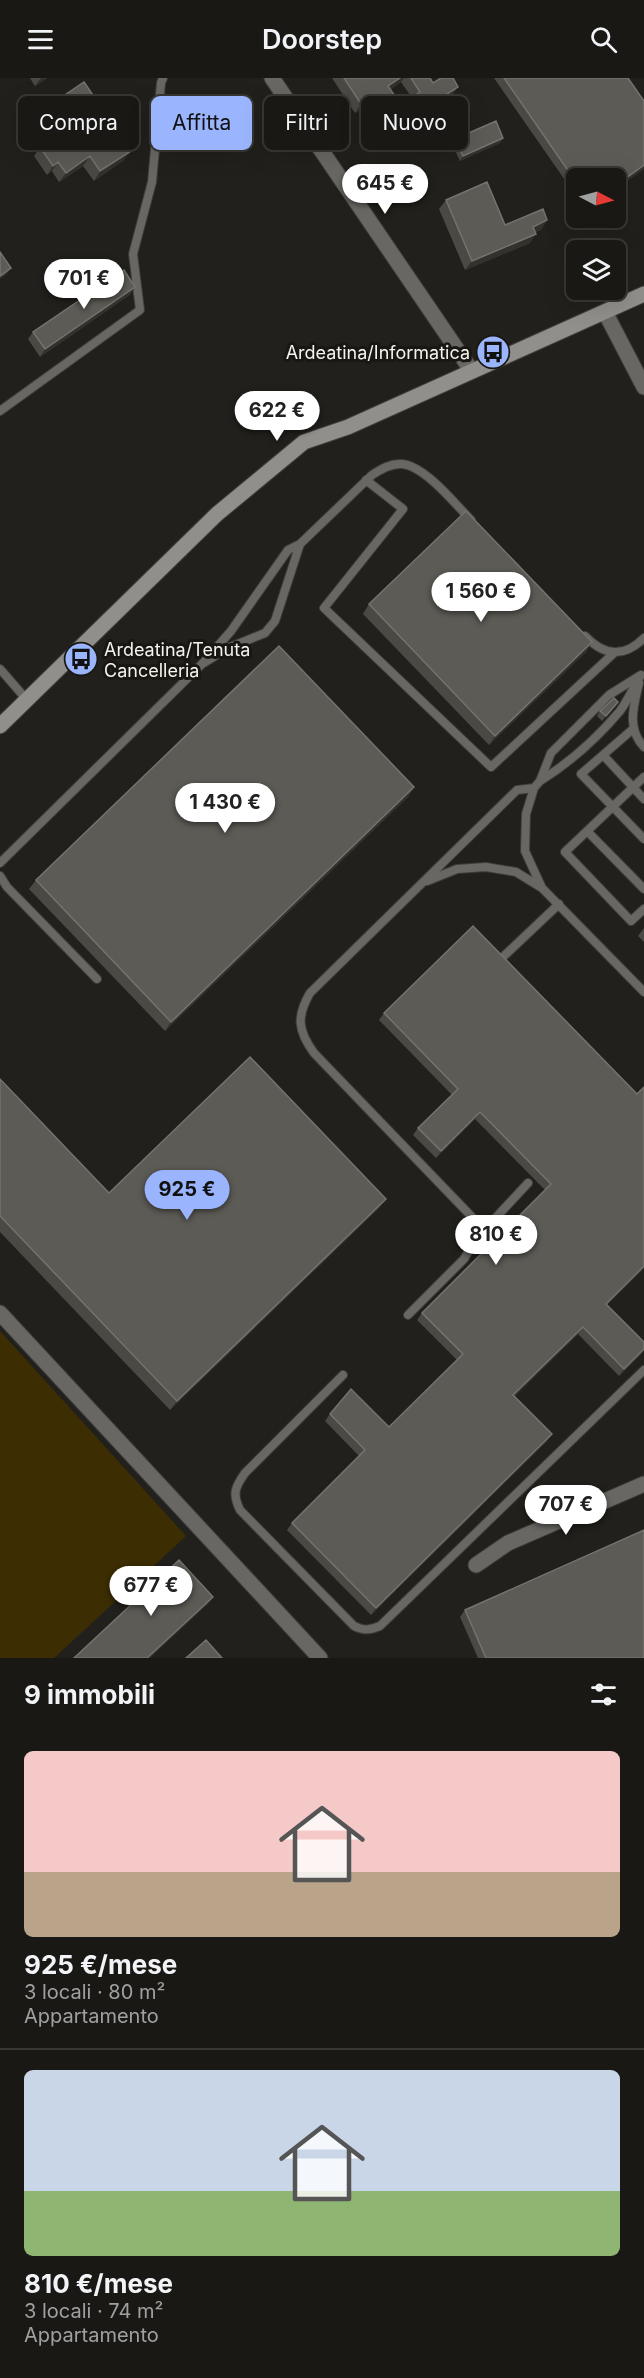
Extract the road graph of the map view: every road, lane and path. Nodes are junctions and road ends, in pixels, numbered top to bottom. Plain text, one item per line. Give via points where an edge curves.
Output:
1 (163, 78) edge
2 (272, 78) edge
3 (644, 294) edge
4 (605, 312) junction
5 (471, 370) junction
6 (644, 387) edge
7 (0, 411) edge
8 (366, 480) junction
9 (474, 522) edge
10 (300, 544) junction
11 (580, 631) edge
12 (644, 638) edge
13 (614, 652) junction
14 (202, 664) junction
15 (0, 669) edge
16 (643, 673) edge
17 (27, 699) junction
18 (0, 726) edge
19 (633, 729) junction
20 (644, 747) edge
21 (603, 755) junction
22 (644, 777) edge
23 (537, 784) junction
24 (633, 787) junction
25 (644, 799) edge
26 (612, 807) junction
27 (587, 831) junction
28 (644, 839) edge
29 (0, 863) edge
30 (0, 876) edge
31 (422, 884) junction
32 (542, 888) junction
33 (644, 889) edge
34 (559, 904) junction
35 (644, 909) edge
36 (506, 955) dead end
37 (97, 979) dead end
38 (644, 992) edge
39 (528, 1183) dead end
40 (472, 1216) junction
41 (487, 1225) junction
42 (475, 1240) junction
43 (0, 1313) edge
44 (408, 1315) dead end
45 (644, 1370) edge
46 (343, 1375) dead end
47 (644, 1484) edge
48 (476, 1565) dead end
49 (320, 1658) edge

1 - 7 lane via 152,182 133,254 140,310
2 - 5 street
3 - 4 main road
4 - 5 main road
4 - 6 street
5 - 17 main road via 348,427 304,442 217,514
8 - 9 lane via 384,467 401,464 416,468
8 - 10 lane
8 - 13 lane via 403,509 324,608 491,767
10 - 14 lane via 288,550 231,631
10 - 14 lane via 275,621 265,633
11 - 13 lane via 603,651
12 - 13 lane via 637,646
14 - 29 lane
15 - 17 lane
16 - 19 lane
16 - 23 lane via 615,716
16 - 23 lane via 609,695 551,753
17 - 18 main road
19 - 20 lane
19 - 21 lane
21 - 24 lane
21 - 26 lane via 581,774
22 - 24 lane
23 - 31 lane via 517,790
23 - 32 lane via 526,814 525,851
24 - 25 lane
24 - 26 lane
26 - 27 lane
26 - 28 lane
27 - 33 lane
27 - 35 lane via 565,852 631,921
30 - 37 lane
31 - 32 lane via 457,868 486,867 516,872
31 - 40 lane via 310,993 300,1022 303,1037 314,1053
32 - 34 lane
34 - 36 lane
34 - 38 lane
39 - 41 lane
40 - 41 lane
40 - 42 lane
41 - 42 lane
42 - 44 lane via 464,1259
43 - 49 street
45 - 46 lane via 380,1626 371,1630 354,1626 240,1510 234,1499 234,1490 244,1473
47 - 48 street via 508,1543

